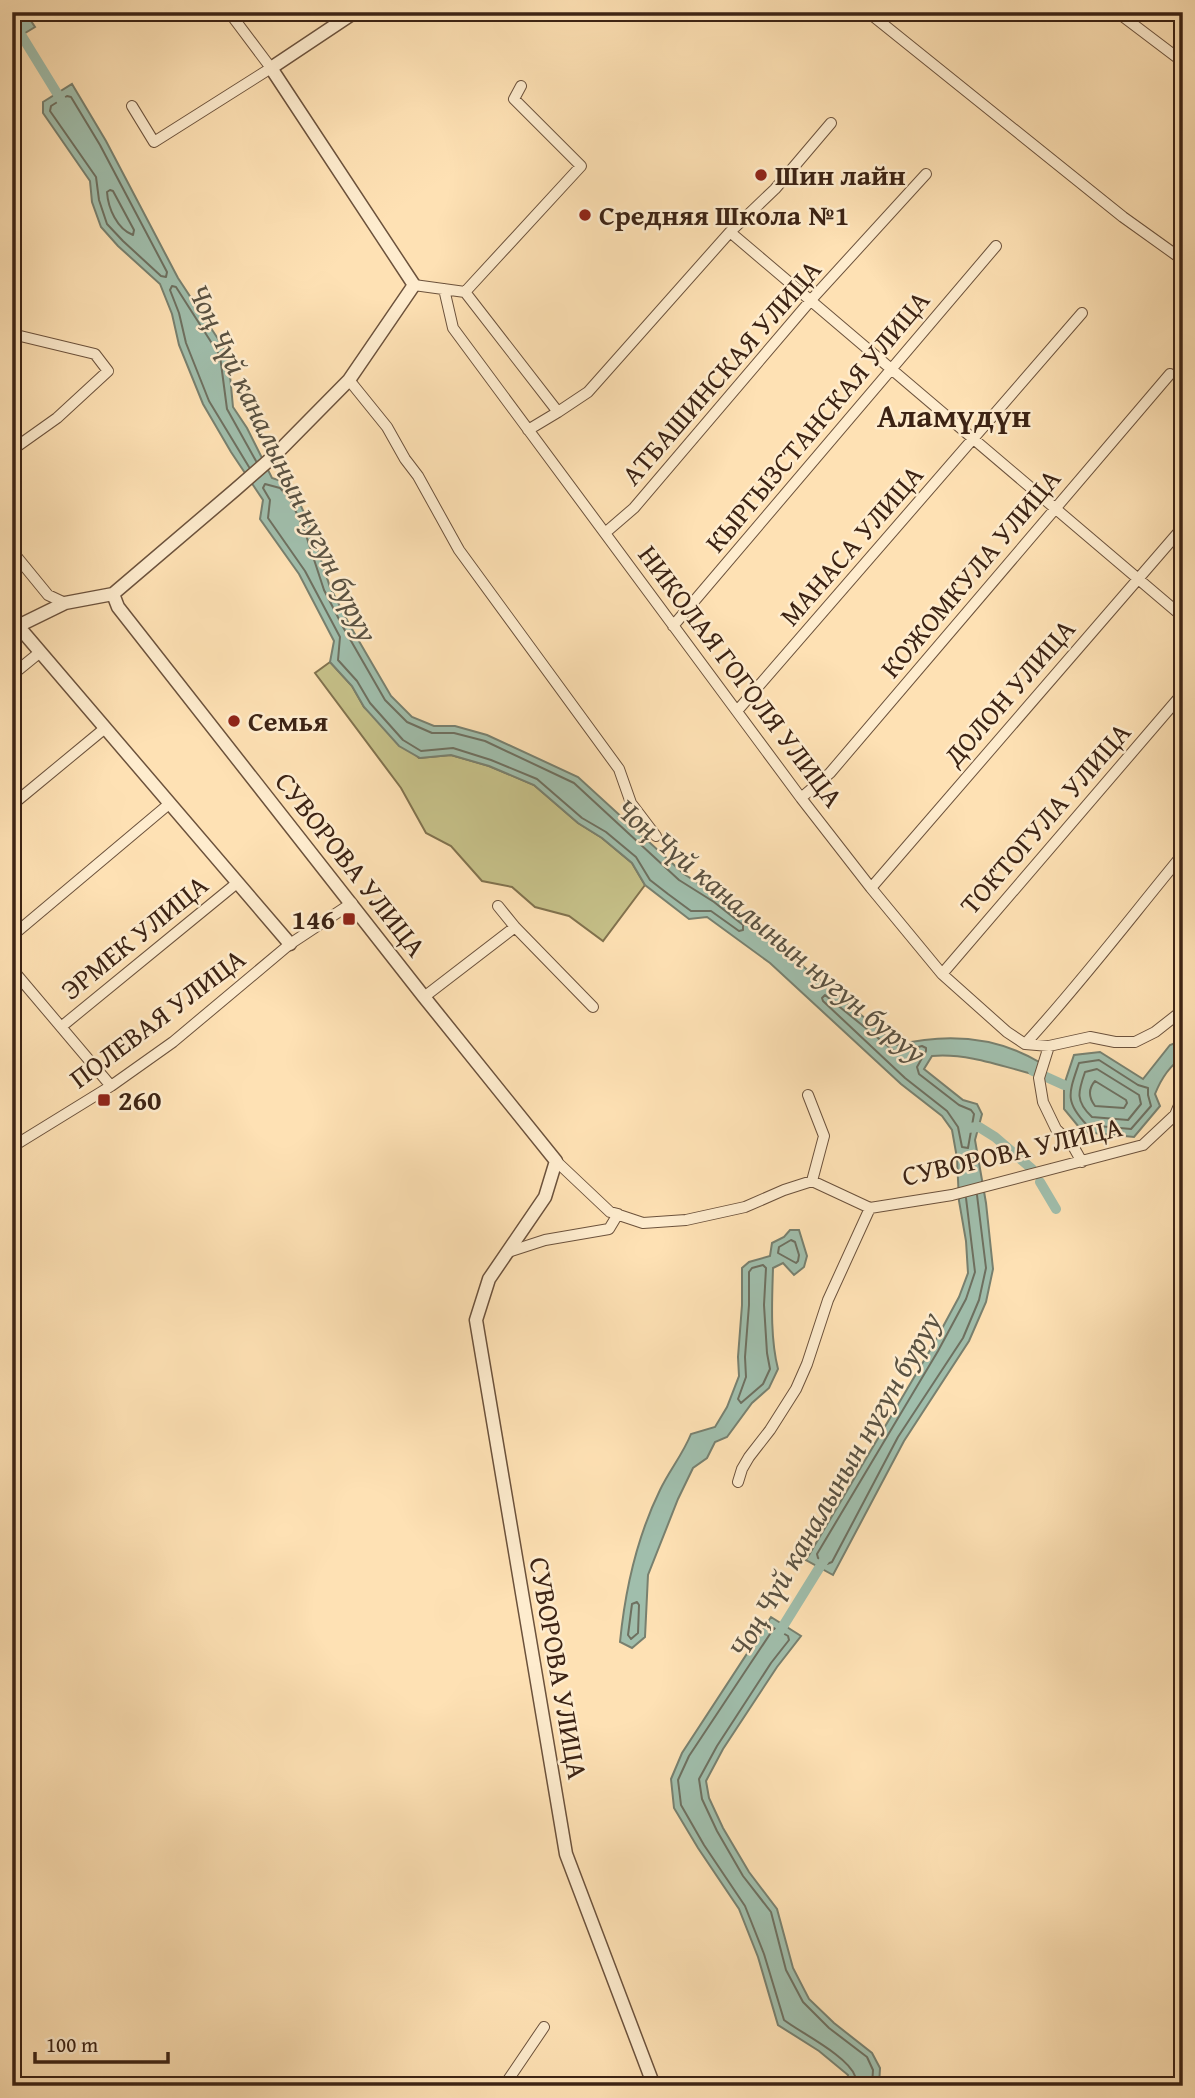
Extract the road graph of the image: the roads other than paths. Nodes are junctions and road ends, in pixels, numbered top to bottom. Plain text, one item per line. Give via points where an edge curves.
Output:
1 (229, 12) edge
2 (355, 12) edge
3 (868, 12) edge
4 (1117, 12) edge
5 (1183, 62) edge
6 (271, 68) junction
7 (521, 86) dead end
8 (132, 106) dead end
9 (831, 123) dead end
10 (926, 174) dead end
11 (730, 232) junction
12 (996, 246) dead end
13 (1181, 256) edge
14 (414, 285) junction
15 (444, 289) junction
16 (465, 292) junction
17 (811, 300) junction
18 (1082, 313) dead end
19 (12, 334) edge
20 (890, 369) junction
21 (1170, 374) dead end
22 (349, 380) junction
23 (558, 412) junction
24 (528, 430) junction
25 (973, 439) junction
26 (12, 450) edge
27 (1055, 508) junction
28 (1183, 527) edge
29 (605, 533) junction
30 (12, 551) edge
31 (1137, 578) junction
32 (113, 594) junction
33 (65, 603) junction
34 (1183, 617) edge
35 (15, 623) edge
36 (673, 626) junction
37 (39, 653) junction
38 (12, 675) edge
39 (1183, 693) edge
40 (737, 712) junction
41 (104, 729) junction
42 (801, 798) junction
43 (169, 804) junction
44 (12, 805) edge
45 (656, 836) dead end
46 (1183, 854) edge
47 (237, 883) junction
48 (871, 888) junction
49 (352, 904) junction
50 (498, 906) dead end
51 (515, 927) junction
52 (12, 936) edge
53 (290, 944) junction
54 (12, 969) edge
55 (942, 974) junction
56 (424, 997) junction
57 (593, 1007) dead end
58 (1183, 1010) edge
59 (61, 1027) junction
60 (1026, 1044) junction
61 (1049, 1046) junction
62 (111, 1086) junction
63 (808, 1095) dead end
64 (1183, 1096) edge
65 (14, 1142) edge
66 (556, 1161) junction
67 (1082, 1162) junction
68 (812, 1181) junction
69 (870, 1208) junction
70 (618, 1214) junction
71 (508, 1252) junction
72 (738, 1482) dead end
73 (544, 2027) dead end
74 (504, 2086) edge
75 (654, 2086) edge

1 - 6 street
2 - 6 street
3 - 13 street via 1124,217
4 - 5 street
6 - 8 street via 154,142
6 - 14 street
7 - 16 street via 514,99 581,166
9 - 11 street via 775,189
10 - 17 street, АТБАШИНСКАЯ УЛИЦА
11 - 17 street
11 - 23 street via 588,393
12 - 20 street, КЫРГЫЗСТАНСКАЯ УЛИЦА
14 - 15 street
14 - 22 street
15 - 16 street
15 - 24 street, НИКОЛАЯ ГОГОЛЯ УЛИЦА via 453,328
16 - 23 street
17 - 20 street
17 - 29 street, АТБАШИНСКАЯ УЛИЦА via 634,508
18 - 25 street, МАНАСА УЛИЦА
19 - 26 street via 95,354 108,371 57,418
20 - 25 street
20 - 36 street, КЫРГЫЗСТАНСКАЯ УЛИЦА
21 - 27 street, КОЖОМКУЛА УЛИЦА
22 - 32 street via 275,455
22 - 45 street via 387,427 458,550 619,769 631,803
23 - 24 street
24 - 29 street, НИКОЛАЯ ГОГОЛЯ УЛИЦА
25 - 27 street
25 - 40 street, МАНАСА УЛИЦА
27 - 31 street
27 - 42 street, КОЖОМКУЛА УЛИЦА via 830,773
28 - 31 street, ДОЛОН УЛИЦА
29 - 36 street, НИКОЛАЯ ГОГОЛЯ УЛИЦА
30 - 33 street via 48,594
31 - 34 street
31 - 48 street, ДОЛОН УЛИЦА
32 - 33 street
32 - 49 street, СУВОРОВА УЛИЦА via 118,607
33 - 35 street
35 - 37 street
36 - 40 street, НИКОЛАЯ ГОГОЛЯ УЛИЦА
37 - 38 street
37 - 41 street
39 - 55 street, ТОКТОГУЛА УЛИЦА
40 - 42 street, НИКОЛАЯ ГОГОЛЯ УЛИЦА
41 - 43 street
41 - 44 street
42 - 48 street, НИКОЛАЯ ГОГОЛЯ УЛИЦА
43 - 47 street
43 - 52 street
46 - 60 street
47 - 53 street
47 - 59 street, ЭРМЕК УЛИЦА
48 - 55 street, НИКОЛАЯ ГОГОЛЯ УЛИЦА
49 - 53 street, ПОЛЕВАЯ УЛИЦА
49 - 56 street, СУВОРОВА УЛИЦА
50 - 51 street
51 - 56 street
51 - 57 street
53 - 62 street, ПОЛЕВАЯ УЛИЦА via 173,1042
54 - 59 street
55 - 60 street, НИКОЛАЯ ГОГОЛЯ УЛИЦА
56 - 66 street, СУВОРОВА УЛИЦА
58 - 61 street via 1135,1042 1090,1037
59 - 62 street
60 - 61 street
61 - 67 street via 1039,1078 1043,1102 1056,1129
62 - 65 street, ПОЛЕВАЯ УЛИЦА
63 - 68 street via 824,1136
64 - 67 street, СУВОРОВА УЛИЦА via 1175,1115 1143,1145
66 - 70 street, СУВОРОВА УЛИЦА via 610,1212
66 - 71 street, СУВОРОВА УЛИЦА via 545,1197
67 - 69 street, СУВОРОВА УЛИЦА via 952,1195
68 - 69 street, СУВОРОВА УЛИЦА
68 - 70 street, СУВОРОВА УЛИЦА via 745,1207 686,1220 643,1223
69 - 72 street, СУВОРОВА УЛИЦА via 828,1300 796,1390 749,1457
70 - 71 street via 609,1229
71 - 75 street, СУВОРОВА УЛИЦА via 489,1279 476,1320 566,1854
73 - 74 street

